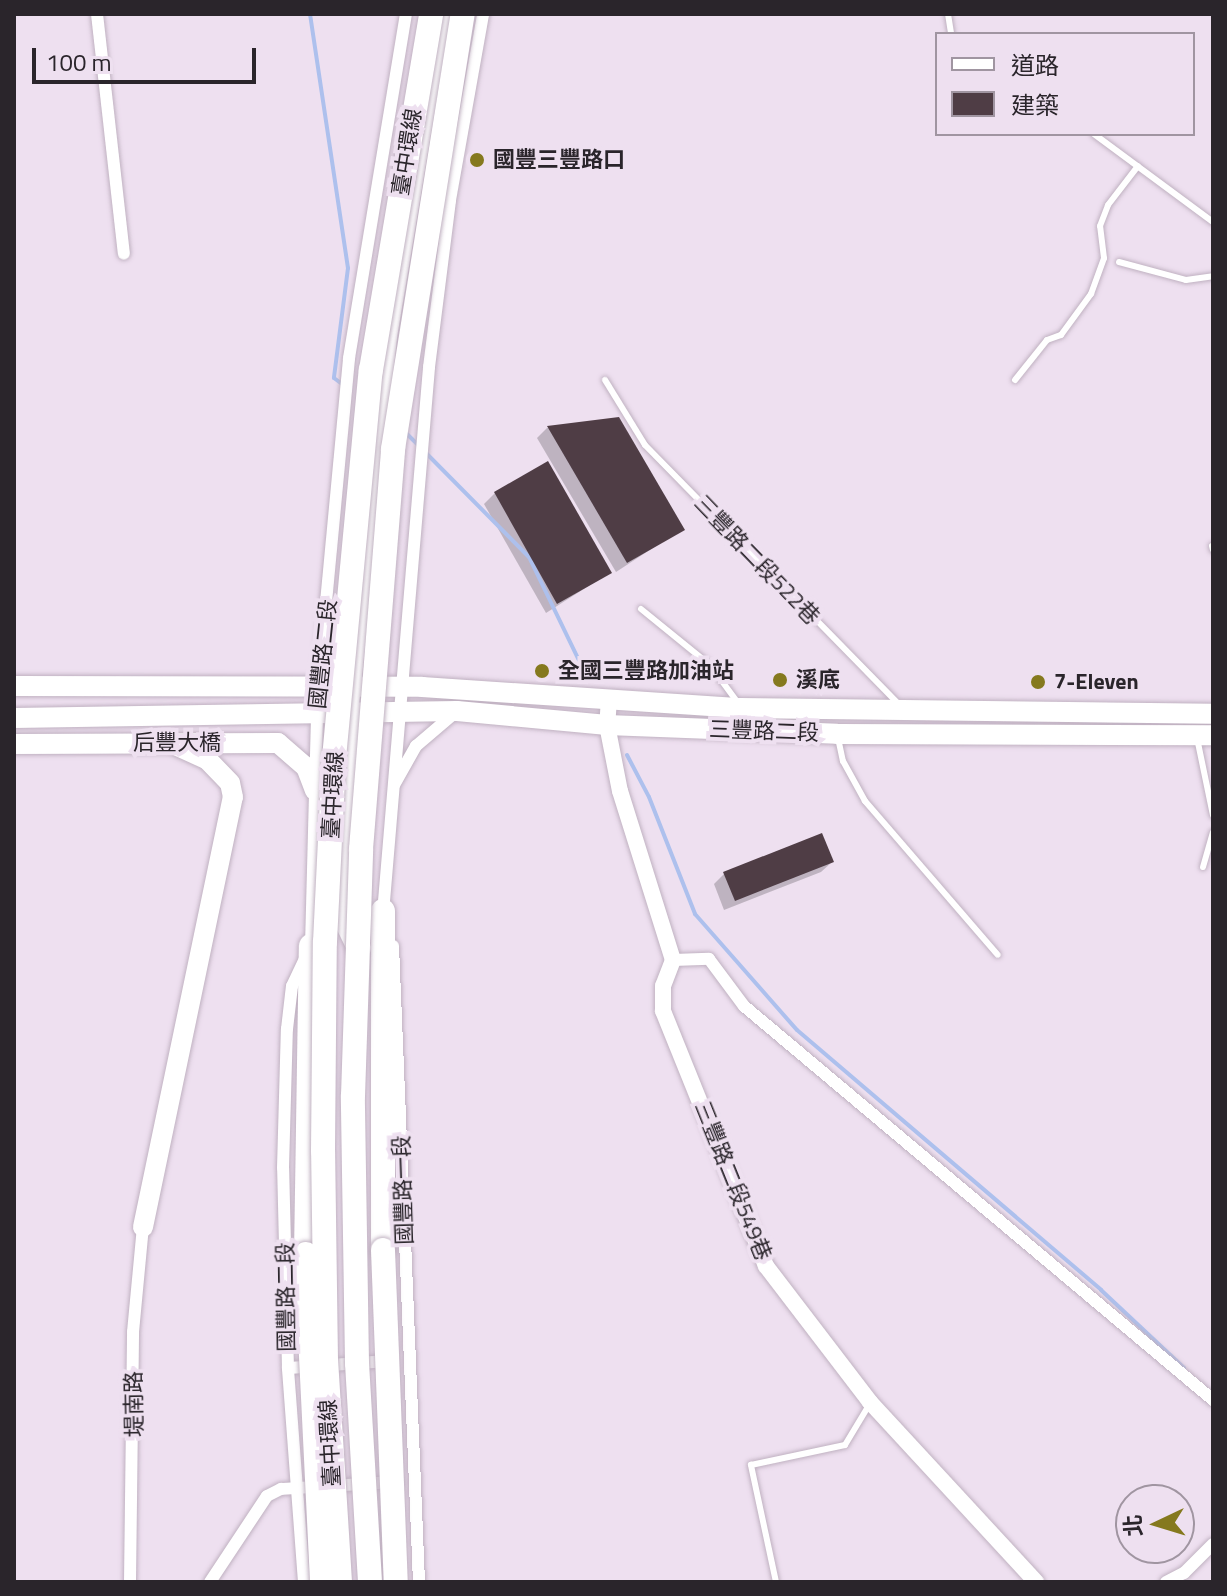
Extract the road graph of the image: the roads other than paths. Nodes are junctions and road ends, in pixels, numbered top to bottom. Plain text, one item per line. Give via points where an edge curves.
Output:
1 (97, 14) edge
2 (406, 14) edge
3 (431, 14) edge
4 (445, 14) edge
5 (463, 14) edge
6 (483, 14) edge
7 (433, 87) junction
8 (470, 95) junction
9 (1097, 136) edge
10 (1138, 166) junction
11 (1213, 222) edge
12 (124, 253) dead end
13 (1119, 262) dead end
14 (1213, 276) edge
15 (391, 337) junction
16 (432, 342) junction
17 (605, 380) dead end
18 (1015, 380) dead end
19 (641, 609) dead end
20 (14, 686) edge
21 (318, 687) junction
22 (354, 688) junction
23 (399, 688) junction
24 (609, 699) junction
25 (740, 708) junction
26 (457, 711) junction
27 (907, 712) junction
28 (397, 713) junction
29 (316, 714) junction
30 (352, 715) junction
31 (14, 718) edge
32 (607, 725) junction
33 (1205, 725) edge
34 (837, 734) junction
35 (911, 736) junction
36 (171, 743) junction
37 (14, 744) edge
38 (315, 790) junction
39 (390, 800) junction
40 (1213, 815) edge
41 (1213, 832) edge
42 (1203, 867) dead end
43 (383, 911) junction
44 (311, 946) junction
45 (998, 955) dead end
46 (673, 960) junction
47 (381, 994) junction
48 (143, 1227) joint
49 (408, 1359) junction
50 (288, 1368) junction
51 (1213, 1400) edge
52 (870, 1402) junction
53 (412, 1481) junction
54 (295, 1489) junction
55 (1213, 1544) edge
56 (130, 1582) edge
57 (210, 1582) edge
58 (304, 1582) edge
59 (322, 1582) edge
60 (340, 1582) edge
61 (370, 1582) edge
62 (396, 1582) edge
63 (419, 1582) edge
64 (776, 1582) edge
65 (1036, 1582) edge
66 (1166, 1582) edge

1 - 12 street
2 - 21 street, 國豐路二段 via 349,358
3 - 60 highway, 臺中環線, bridge via 371,370 334,758 323,1151 326,1360
4 - 7 street
5 - 61 highway, 臺中環線, bridge via 393,449 365,790 353,1096 357,1363
6 - 8 street
7 - 8 lane
7 - 15 street
8 - 16 street
9 - 10 lane
10 - 11 lane
10 - 18 lane via 1108,205 1100,226 1104,258 1091,294 1061,335 1047,340
13 - 14 lane via 1186,280
15 - 16 street
15 - 22 street
16 - 23 street
17 - 27 lane, 三豐路二段522巷 via 645,445
19 - 25 lane via 710,665 733,690
20 - 21 main road
21 - 22 main road, 三豐路二段
21 - 29 street, 國豐路二段
22 - 23 main road, 三豐路二段
22 - 30 street
23 - 24 main road, 三豐路二段
23 - 28 street
24 - 25 main road, 三豐路二段
24 - 32 street
25 - 27 main road, 三豐路二段
26 - 28 main road, 三豐路二段
26 - 32 main road, 三豐路二段
26 - 39 street via 416,746
27 - 33 main road, 三豐路二段
27 - 35 lane
28 - 30 main road, 三豐路二段
28 - 39 street
29 - 30 main road, 三豐路二段
29 - 31 main road, 后豐大橋
29 - 38 street, 國豐路二段
30 - 47 highway via 345,911
32 - 34 main road, 三豐路二段
32 - 46 street via 620,791
33 - 35 main road, 三豐路二段
33 - 40 lane
34 - 35 main road, 三豐路二段
34 - 45 lane via 843,761 865,801
36 - 37 main road, 后豐大橋
36 - 38 main road, 后豐大橋 via 278,743 306,767
36 - 48 main road via 221,772 233,797
38 - 44 street, 國豐路二段
39 - 43 street, 國豐路一段
41 - 42 lane
43 - 47 highway
43 - 49 street, 國豐路一段 via 397,977
44 - 50 street, 國豐路二段 via 292,986 287,1029 283,1168
44 - 59 highway, bridge via 306,1254
46 - 51 street via 709,959 744,1006
46 - 52 street, 三豐路二段549巷 via 663,986 663,1011 766,1266
47 - 62 highway, bridge via 383,1250
48 - 56 street, 堤南路 via 133,1332
49 - 50 street
49 - 53 street, 國豐路一段
50 - 54 street, 國豐路二段
52 - 64 lane via 845,1445 751,1465
52 - 65 street, 三豐路二段549巷
53 - 54 street
53 - 63 street, 國豐路一段
54 - 57 street via 267,1496
54 - 58 street, 國豐路二段
55 - 66 street via 1184,1573

